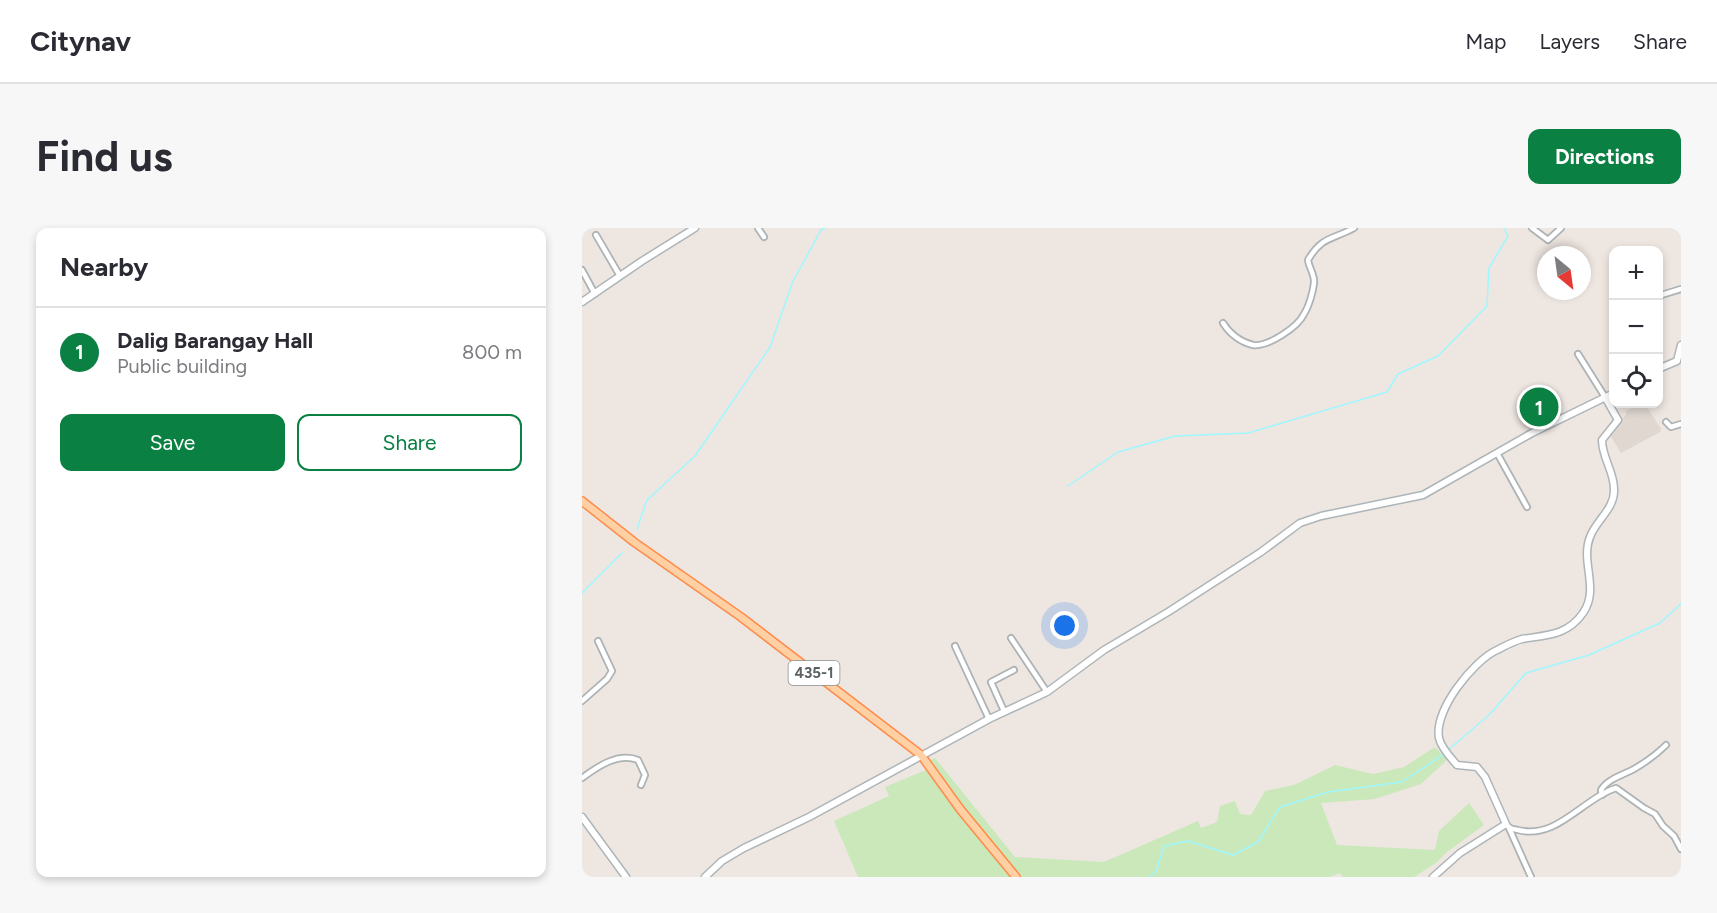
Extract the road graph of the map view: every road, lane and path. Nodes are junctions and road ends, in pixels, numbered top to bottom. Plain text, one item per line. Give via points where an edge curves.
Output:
1 (695, 228) edge
2 (758, 228) edge
3 (1354, 228) edge
4 (1532, 228) edge
5 (1561, 228) edge
6 (596, 235) dead end
7 (764, 237) dead end
8 (582, 270) edge
9 (620, 276) junction
10 (1681, 289) edge
11 (596, 294) junction
12 (1663, 295) edge
13 (582, 302) edge
14 (1223, 323) dead end
15 (1681, 345) edge
16 (1578, 354) dead end
17 (1679, 360) edge
18 (1663, 367) edge
19 (1609, 396) edge
20 (1605, 398) junction
21 (1666, 422) dead end
22 (1681, 424) edge
23 (1497, 453) junction
24 (582, 501) edge
25 (1527, 507) dead end
26 (1011, 638) dead end
27 (598, 641) dead end
28 (955, 646) dead end
29 (1014, 670) dead end
30 (1047, 692) junction
31 (582, 701) edge
32 (1004, 711) junction
33 (989, 719) junction
34 (1666, 745) dead end
35 (921, 755) junction
36 (582, 778) edge
37 (641, 785) dead end
38 (1602, 795) junction
39 (582, 817) edge
40 (1508, 826) junction
41 (1681, 849) edge
42 (626, 877) edge
43 (705, 877) edge
44 (1016, 877) edge
45 (1433, 877) edge
46 (1531, 877) edge

1 - 9 street
2 - 7 street
3 - 14 street via 1321,242 1308,260 1314,285 1304,314 1291,330 1254,345 1229,332
4 - 5 street via 1548,240
6 - 9 street
8 - 11 street
9 - 11 street
10 - 12 street
11 - 13 street
15 - 17 street
16 - 20 street
17 - 18 street
19 - 20 street
20 - 23 street
20 - 40 street via 1618,420 1602,440 1614,497 1590,536 1589,602 1574,622 1554,635 1523,639 1483,658 1454,691 1439,731 1440,740 1457,765 1477,767 1485,777
21 - 22 street via 1671,427
23 - 25 street
23 - 30 street via 1423,495 1300,523 1104,650
24 - 35 main road, 435-1
26 - 30 street
27 - 31 street via 612,671
28 - 33 street
29 - 32 street via 991,682
30 - 32 street
32 - 33 street
33 - 35 street
34 - 38 street via 1606,784
35 - 43 street via 727,858
35 - 44 main road, 435-1
36 - 37 street via 605,764 630,758 638,760 645,775
38 - 40 street via 1542,831 1526,832
38 - 41 street via 1616,788 1653,811
39 - 42 street
40 - 45 street via 1460,853
40 - 46 street

